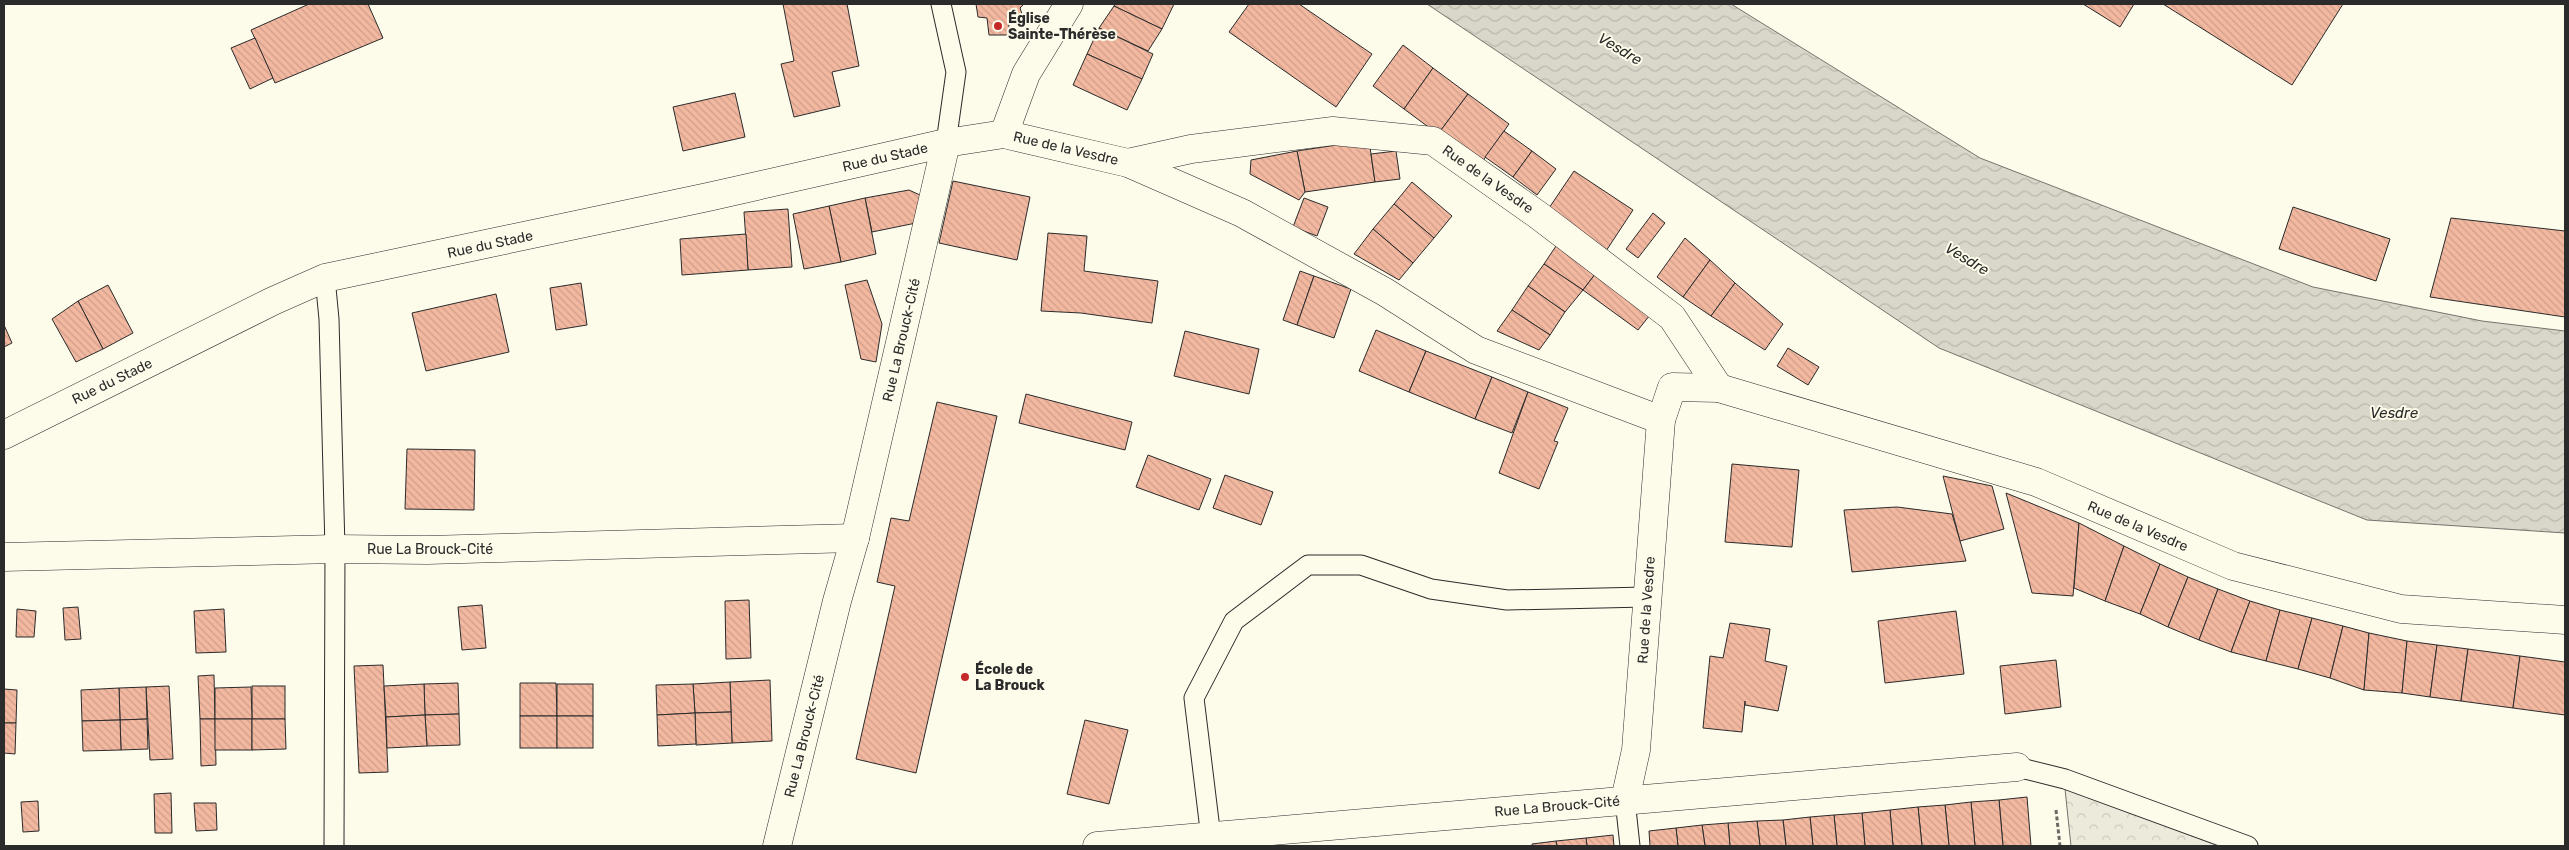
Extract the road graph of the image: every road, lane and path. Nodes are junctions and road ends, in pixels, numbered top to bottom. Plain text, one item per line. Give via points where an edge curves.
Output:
1 (941, 4) edge
2 (1069, 4) edge
3 (1004, 134) junction
4 (946, 143) junction
5 (1128, 163) junction
6 (325, 278) junction
7 (1720, 388) junction
8 (1661, 420) junction
9 (4, 435) edge
10 (856, 538) junction
11 (336, 549) junction
12 (4, 557) edge
13 (1646, 597) junction
14 (2565, 620) edge
15 (2018, 767) joint
16 (1625, 800) junction
17 (1212, 841) edge
18 (334, 846) edge
19 (777, 846) edge
20 (1097, 846) edge
21 (1630, 846) edge
22 (2248, 846) edge

1 - 4 lane via 956,72
2 - 3 street via 1026,74
3 - 4 street, Rue du Stade
3 - 5 street, Rue de la Vesdre
4 - 6 street, Rue du Stade
4 - 10 street, Rue La Brouck-Cité
5 - 7 street, Rue de la Vesdre via 1191,149 1334,131 1433,141 1538,214 1672,317
5 - 8 street, Rue de la Vesdre via 1242,213 1385,292 1476,350
6 - 9 street, Rue du Stade via 273,300
6 - 11 lane
7 - 8 street, Rue de la Vesdre via 1672,387
7 - 14 street, Rue de la Vesdre via 2036,482 2233,566 2401,609
8 - 13 street, Rue de la Vesdre
10 - 11 street, Rue La Brouck-Cité via 427,550
10 - 19 street, Rue La Brouck-Cité via 837,601
11 - 12 street, Rue La Brouck-Cité
11 - 18 lane
13 - 16 street, Rue de la Vesdre via 1636,750
13 - 17 lane via 1507,600 1431,589 1361,565 1308,565 1234,621 1194,698
15 - 16 street, Rue La Brouck-Cité
15 - 22 lane via 2065,779
16 - 17 street, Rue La Brouck-Cité
16 - 21 lane
17 - 20 street, Rue La Brouck-Cité

